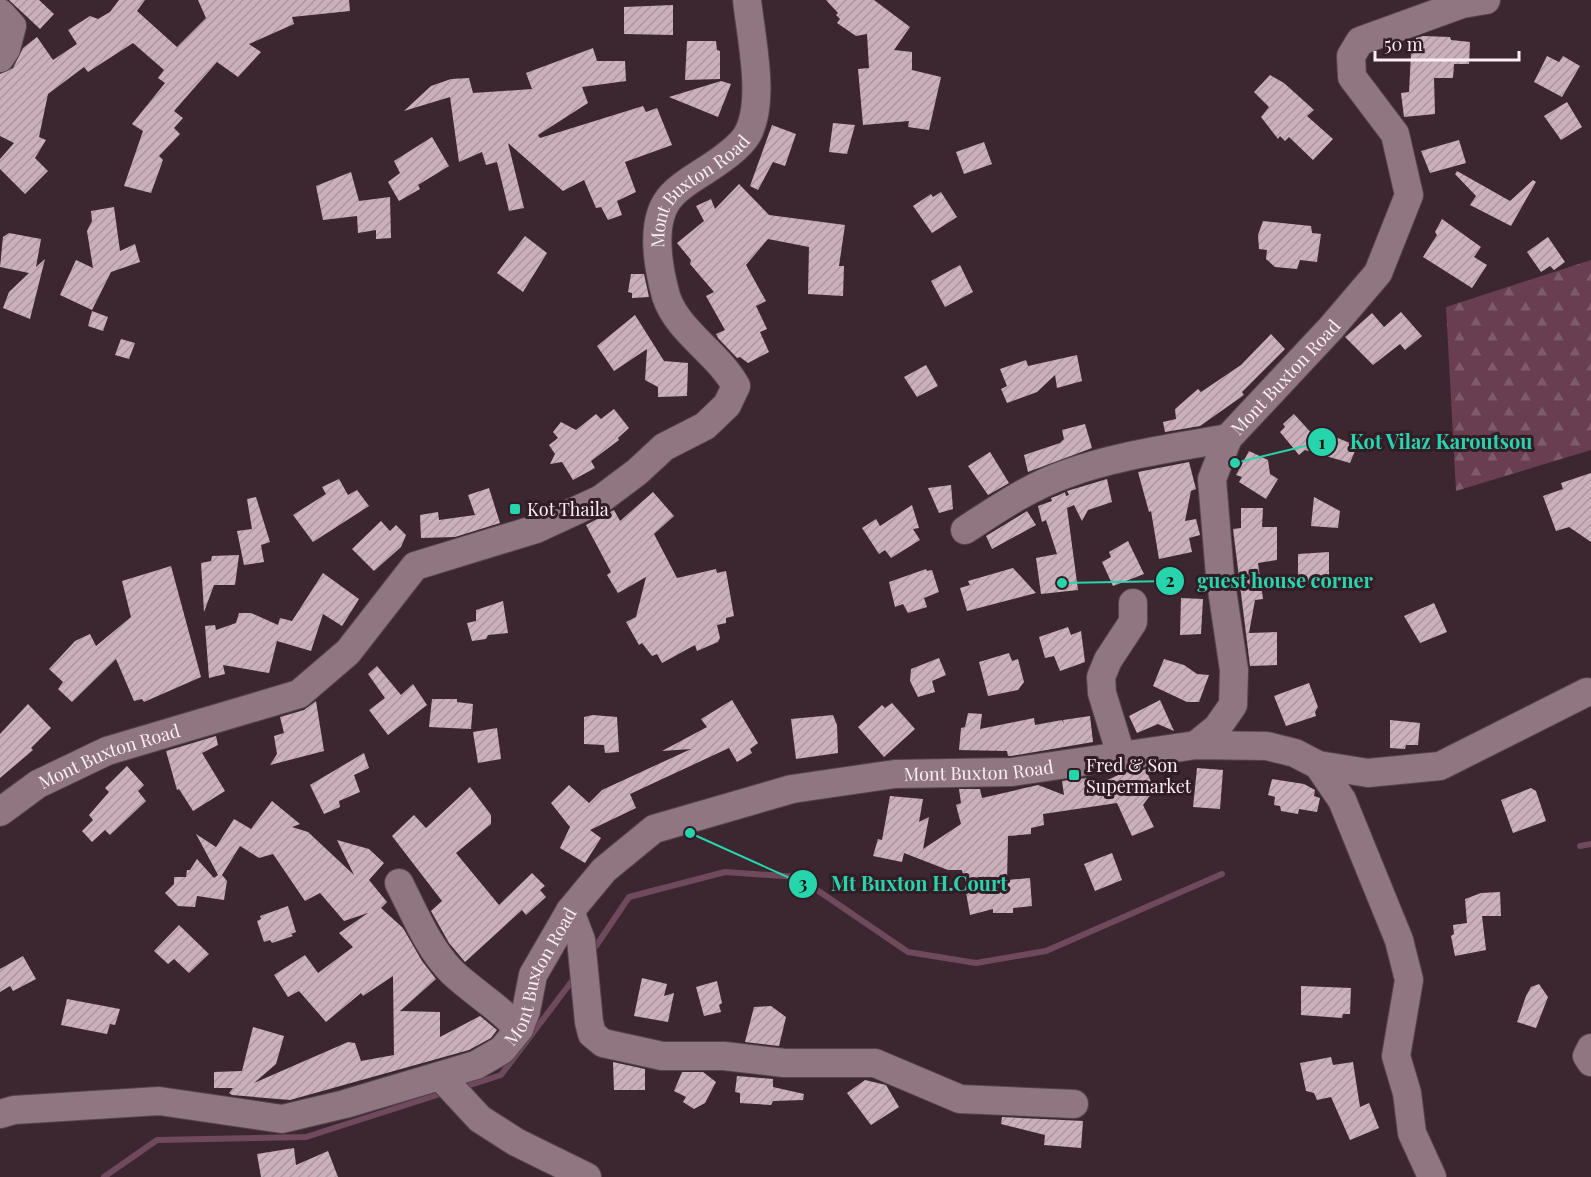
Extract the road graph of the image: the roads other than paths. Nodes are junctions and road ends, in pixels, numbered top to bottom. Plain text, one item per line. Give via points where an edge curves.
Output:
1 (747, 0) edge
2 (1486, 0) edge
3 (0, 13) edge
4 (0, 58) edge
5 (1228, 438) junction
6 (965, 530) dead end
7 (1133, 603) dead end
8 (1587, 692) dead end
9 (1196, 745) junction
10 (1121, 755) junction
11 (1318, 765) junction
12 (0, 812) edge
13 (399, 883) dead end
14 (570, 911) junction
15 (519, 1029) junction
16 (1591, 1048) edge
17 (1591, 1062) edge
18 (441, 1077) junction
19 (1074, 1104) dead end
20 (5, 1108) edge
21 (587, 1177) edge
22 (1432, 1177) edge

1 - 12 street, Mont Buxton Road via 757,106 747,136 672,195 662,210 658,230 666,298 678,318 727,369 736,386 727,405 705,426 664,447 601,499 536,530 415,566 348,652 299,694 107,751 38,784
2 - 5 street, Mont Buxton Road via 1462,4 1360,41 1351,56 1352,77 1395,134 1409,195 1378,273
3 - 4 street via 12,26
5 - 6 street via 1149,452 1066,474 1010,500
5 - 9 street, Mont Buxton Road via 1212,479 1220,576 1234,670 1233,705 1217,728
7 - 10 street via 1133,622 1101,677 1102,693
8 - 11 street via 1440,766 1368,773
9 - 10 street, Mont Buxton Road
9 - 11 street via 1267,746
10 - 14 street, Mont Buxton Road via 1012,772 895,774 792,789 654,830 604,870
11 - 22 street via 1342,800 1399,940 1409,980 1396,1056 1407,1092 1412,1133
13 - 15 street via 451,971
14 - 15 street, Mont Buxton Road via 533,975
14 - 19 street via 581,940 589,1022 592,1034 603,1043 662,1056 875,1063 960,1099
15 - 18 street, Mont Buxton Road via 502,1050 476,1065
16 - 17 street via 1587,1056
18 - 20 street, Mont Buxton Road via 282,1119 159,1101
18 - 21 street via 480,1119 516,1142

